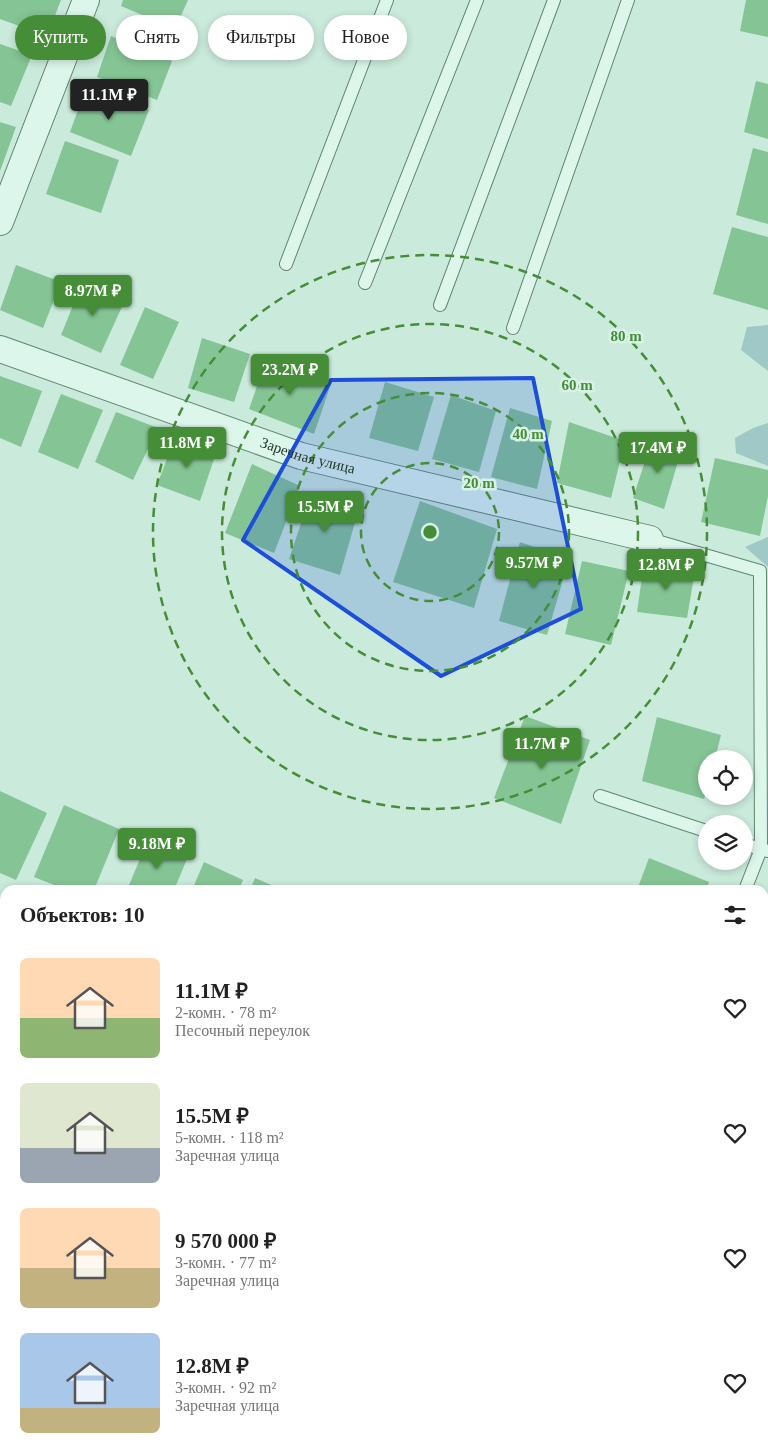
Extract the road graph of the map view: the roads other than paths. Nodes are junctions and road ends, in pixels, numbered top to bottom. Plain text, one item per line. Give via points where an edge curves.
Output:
1 (86, 0) edge
2 (387, 0) edge
3 (477, 0) edge
4 (554, 0) edge
5 (628, 0) edge
6 (0, 222) edge
7 (286, 264) dead end
8 (365, 283) dead end
9 (440, 305) dead end
10 (513, 328) dead end
11 (0, 349) edge
12 (650, 539) joint
13 (600, 796) dead end
14 (698, 828) edge
15 (765, 850) edge
16 (748, 885) edge

1 - 6 street
2 - 7 lane
3 - 8 lane
4 - 9 lane
5 - 10 lane
11 - 12 street, Заречная улица via 301,456
12 - 15 lane, Заречная улица via 760,571
13 - 14 lane
15 - 16 lane

